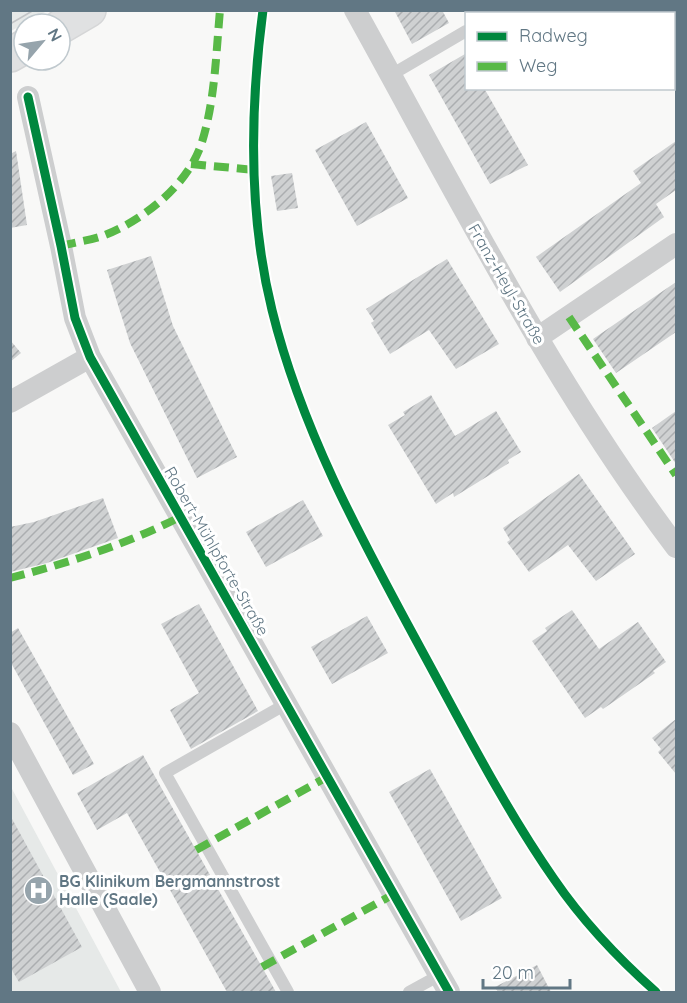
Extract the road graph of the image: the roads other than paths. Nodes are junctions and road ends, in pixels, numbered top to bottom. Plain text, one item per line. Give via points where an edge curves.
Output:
1 (89, 10) edge
2 (355, 10) edge
3 (72, 20) edge
4 (465, 32) edge
5 (390, 75) junction
6 (28, 97) dead end
7 (676, 244) edge
8 (537, 338) junction
9 (90, 357) junction
10 (10, 402) edge
11 (676, 547) edge
12 (286, 704) junction
13 (10, 734) edge
14 (445, 984) edge
15 (150, 993) edge
16 (288, 993) edge
17 (408, 993) edge

1 - 3 main road
2 - 5 street, Franz-Heyl-Straße
4 - 5 lane
5 - 8 street, Franz-Heyl-Straße
6 - 9 street, Robert-Mühlpforte-Straße via 75,318
7 - 8 street
8 - 11 street, Franz-Heyl-Straße
9 - 10 street
9 - 12 street, Robert-Mühlpforte-Straße
12 - 14 street, Robert-Mühlpforte-Straße
12 - 16 lane via 165,773
13 - 15 street
14 - 17 lane

